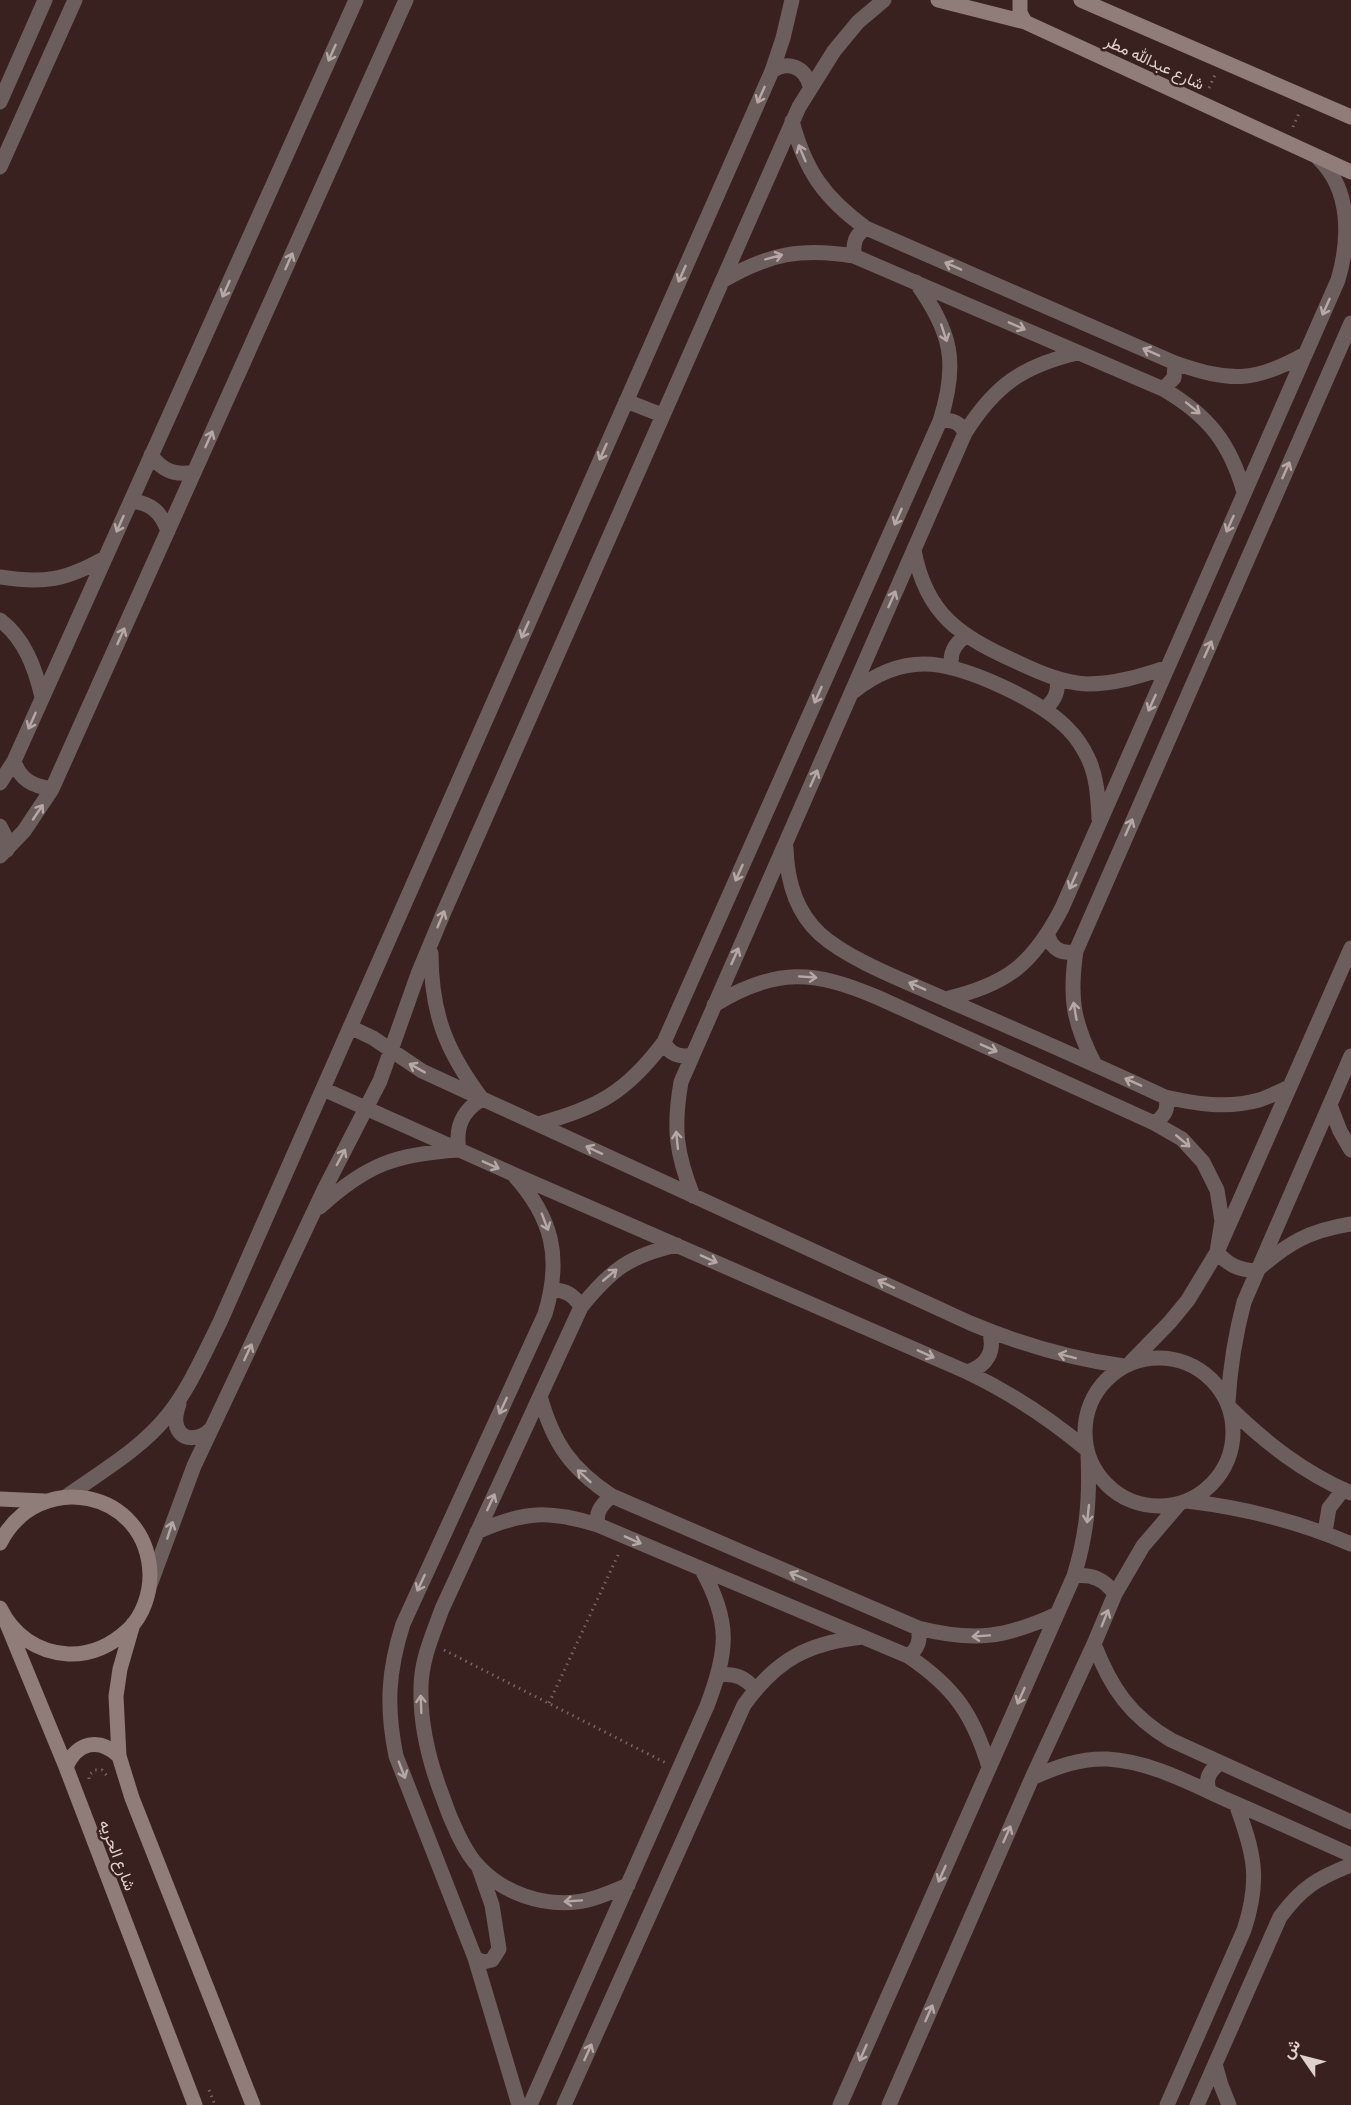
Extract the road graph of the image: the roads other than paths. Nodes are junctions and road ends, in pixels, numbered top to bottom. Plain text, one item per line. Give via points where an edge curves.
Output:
1 (45, 0) edge
2 (75, 0) edge
3 (356, 0) edge
4 (406, 0) edge
5 (792, 0) edge
6 (884, 0) edge
7 (938, 0) edge
8 (1020, 0) edge
9 (1081, 0) edge
10 (1025, 22) junction
11 (772, 71) junction
12 (810, 86) junction
13 (0, 102) edge
14 (1348, 113) edge
15 (792, 122) junction
16 (1317, 156) junction
17 (0, 167) edge
18 (1351, 172) edge
19 (866, 228) junction
20 (854, 256) junction
21 (1345, 279) edge
22 (722, 281) junction
23 (916, 282) junction
24 (1351, 323) edge
25 (1077, 353) junction
26 (1305, 354) junction
27 (1175, 363) junction
28 (1163, 389) junction
29 (626, 401) junction
30 (662, 416) junction
31 (940, 421) junction
32 (965, 433) junction
33 (151, 455) junction
34 (194, 472) junction
35 (1244, 492) junction
36 (130, 501) junction
37 (168, 531) junction
38 (914, 549) junction
39 (105, 558) junction
40 (0, 577) edge
41 (0, 620) edge
42 (966, 636) junction
43 (1168, 667) junction
44 (952, 668) junction
45 (1057, 678) junction
46 (851, 693) junction
47 (42, 697) junction
48 (1044, 709) junction
49 (14, 761) junction
50 (0, 783) edge
51 (52, 789) junction
52 (1100, 822) junction
53 (0, 826) edge
54 (785, 842) junction
55 (4, 853) edge
56 (1048, 936) junction
57 (431, 944) junction
58 (1351, 948) edge
59 (1076, 951) junction
60 (890, 974) junction
61 (879, 998) junction
62 (945, 999) junction
63 (714, 1005) junction
64 (350, 1028) junction
65 (664, 1042) junction
66 (392, 1052) junction
67 (692, 1055) junction
68 (1351, 1056) edge
69 (1095, 1065) junction
70 (1289, 1087) junction
71 (323, 1089) junction
72 (1165, 1096) junction
73 (482, 1099) junction
74 (1330, 1105) junction
75 (367, 1109) junction
76 (1154, 1123) junction
77 (538, 1124) junction
78 (459, 1150) junction
79 (1351, 1150) edge
80 (513, 1174) junction
81 (693, 1196) junction
82 (313, 1213) junction
83 (1351, 1224) edge
84 (677, 1245) junction
85 (1217, 1252) junction
86 (1256, 1271) junction
87 (552, 1290) junction
88 (581, 1307) junction
89 (989, 1331) junction
90 (1128, 1364) junction
91 (967, 1372) junction
92 (540, 1396) junction
93 (180, 1398) junction
94 (1229, 1405) junction
95 (211, 1430) junction
96 (1087, 1452) junction
97 (1347, 1492) edge
98 (67, 1496) junction
99 (612, 1496) junction
100 (0, 1499) edge
101 (44, 1501) junction
102 (1183, 1502) junction
103 (598, 1525) junction
104 (477, 1532) junction
105 (1325, 1532) junction
106 (0, 1543) edge
107 (1351, 1544) edge
108 (702, 1570) junction
109 (1074, 1576) junction
110 (150, 1585) junction
111 (1115, 1594) junction
112 (3, 1613) edge
113 (1057, 1614) junction
114 (134, 1624) junction
115 (918, 1628) junction
116 (865, 1637) junction
117 (1094, 1644) junction
118 (908, 1656) junction
119 (719, 1675) junction
120 (755, 1689) junction
121 (119, 1756) junction
122 (1221, 1763) junction
123 (66, 1767) junction
124 (988, 1767) junction
125 (1032, 1778) junction
126 (1210, 1792) junction
127 (1236, 1804) junction
128 (1351, 1822) edge
129 (1351, 1855) edge
130 (1351, 1864) edge
131 (478, 1867) junction
132 (628, 1885) junction
133 (1244, 1930) junction
134 (1269, 1940) junction
135 (475, 1958) junction
136 (1215, 2064) junction
137 (847, 2103) edge
138 (195, 2105) edge
139 (253, 2105) edge
140 (519, 2105) edge
141 (530, 2105) edge
142 (564, 2105) edge
143 (889, 2105) edge
144 (1167, 2105) edge
145 (1197, 2105) edge
146 (1229, 2105) edge

1 - 13 street
2 - 17 street
3 -> 33 street
34 -> 4 street
5 - 11 street
6 - 12 street via 858,22
7 - 10 street, شارع عبدالله مطر
8 - 10 street
9 - 14 street, شارع عبدالله مطر
10 - 16 street, شارع عبدالله مطر
11 - 12 street via 785,65 799,68
11 -> 29 street
12 - 15 street
19 -> 15 street via 844,212 810,172
15 - 22 street
16 - 18 street, شارع عبدالله مطر
16 - 21 street via 1332,170 1341,191 1348,235
19 - 20 street via 854,242
27 -> 19 street
22 -> 20 street via 763,260 799,252 827,251
20 - 23 street
21 -> 26 street
22 - 30 street
23 -> 25 street
23 -> 31 street via 946,336 951,364 949,393
59 -> 24 street
25 - 28 street
25 - 32 street via 1050,360 1016,377 980,410
26 - 27 street via 1282,368 1228,378
26 - 35 street
27 - 28 street via 1174,378
28 -> 35 street via 1201,415 1216,431 1233,460
29 - 30 street
29 -> 64 street
57 -> 30 street
31 - 32 street via 952,420
31 -> 65 street
32 - 38 street
33 - 34 street via 165,470
33 - 36 street
34 - 37 street
35 -> 43 street
36 - 37 street via 151,506
36 -> 39 street
51 -> 37 street
38 - 42 street via 918,574 930,598
46 -> 38 street
39 - 40 street via 54,580
39 - 47 street
41 - 47 street via 23,646 36,671
42 - 44 street via 955,646
42 - 45 street
43 - 45 street via 1111,683 1084,684
43 -> 52 street
44 - 46 street via 925,664 898,667 872,677
44 - 48 street
45 - 48 street via 1054,699
54 -> 46 street
47 -> 49 street
48 - 52 street via 1069,730 1087,757 1097,788
49 - 50 street
49 - 51 street via 26,781
55 -> 51 street
52 -> 56 street
53 - 55 street via 5,836
54 - 60 street via 790,883 804,914 819,933 839,949
63 -> 54 street
56 - 59 street via 1058,951
56 - 62 street via 1028,960 1004,979 976,992
57 - 66 street
57 - 73 street via 434,999 446,1041 461,1071
58 - 70 street
69 -> 59 street via 1073,1010
60 - 61 street via 880,984
62 -> 60 street
63 -> 61 street via 766,980 795,976 824,978
61 -> 76 street
62 - 69 street
63 - 67 street
64 - 66 street
64 - 71 street
65 - 67 street via 672,1053
65 - 77 street via 623,1088 569,1116
73 -> 66 street
66 - 75 street
81 -> 67 street via 682,1168 676,1130 681,1082
68 - 74 street
72 -> 69 street
70 - 72 street via 1260,1100 1228,1106 1196,1104
70 - 85 street
71 - 75 street
71 - 93 street via 220,1322
72 - 76 street via 1167,1108
73 - 77 street
73 - 78 street via 471,1105 458,1126
74 - 79 street
74 - 86 street
75 - 78 street
82 -> 75 street
76 -> 85 street via 1182,1138 1203,1161 1217,1190 1222,1221
81 -> 77 street
78 -> 80 street
78 - 82 street via 424,1152 382,1164 338,1190
80 - 84 street
80 -> 87 street via 530,1193 549,1231 554,1265
89 -> 81 street
95 -> 82 street
83 - 86 street via 1299,1239
88 -> 84 street via 623,1265 649,1251
84 -> 91 street
85 - 86 street via 1234,1267
85 - 90 street via 1188,1300
86 - 94 street via 1235,1335
87 - 88 street via 570,1293
87 -> 135 street via 535,1337 410,1607 390,1676 390,1729 396,1756
88 - 92 street
90 -> 89 street via 1069,1357
89 - 91 street via 989,1357
90 - 94 street via 1150,1358 1188,1362 1205,1372
90 - 96 street via 1108,1377 1096,1392 1084,1429
91 - 96 street via 1041,1413
99 -> 92 street via 590,1482 557,1444
104 -> 92 street
93 - 95 street via 176,1422 181,1433 199,1438
93 - 98 street via 138,1446
94 - 97 street via 1282,1454
94 - 102 street via 1233,1444 1227,1462 1203,1492
110 -> 95 street via 190,1475
96 - 102 street via 1096,1473 1124,1498 1160,1506
96 -> 109 street via 1088,1516
97 - 105 street via 1329,1508
98 - 101 street
98 - 110 street via 90,1498 112,1506 129,1521 142,1540 149,1562
99 - 103 street via 598,1512
115 -> 99 street
100 - 101 street
101 - 106 street via 23,1512
102 - 105 street via 1257,1511
102 - 111 street via 1143,1546
103 - 104 street via 550,1514 501,1522
103 -> 108 street
131 -> 104 street via 461,1839 435,1778 421,1711 429,1642
105 - 107 street
108 - 116 street
108 - 119 street via 723,1620 724,1648
109 - 111 street via 1098,1578
109 - 113 street
110 - 114 street, شارع الحريه
117 -> 111 street
112 - 114 street via 19,1635 37,1647 57,1653 99,1649
112 - 123 street, شارع الحريه
113 -> 115 street via 1002,1634 974,1637
113 -> 124 street
114 - 121 street, شارع الحريه via 116,1696
115 - 118 street via 920,1641
116 - 118 street
116 - 120 street via 834,1640 804,1651 778,1667
117 - 122 street via 1116,1690 1150,1728
117 - 125 street
118 - 124 street via 938,1678 968,1714
119 - 120 street via 739,1676
119 - 132 street
142 -> 120 street via 735,1722
121 - 123 street via 112,1749 94,1744 76,1751
121 - 139 street, شارع الحريه
122 - 126 street via 1208,1775
122 - 128 street
123 - 138 street, شارع الحريه
124 -> 137 street
125 - 126 street via 1056,1767 1107,1759 1158,1770
143 -> 125 street
126 - 127 street
127 - 129 street
127 - 133 street via 1253,1854 1255,1880
130 - 134 street via 1313,1882 1294,1898
132 -> 131 street via 576,1902 549,1902 515,1892
131 - 135 street via 492,1905 499,1949 492,1960 483,1962
132 - 141 street
133 - 134 street via 1260,1928
133 - 144 street
134 - 136 street
135 - 140 street
136 - 145 street
136 - 146 street

